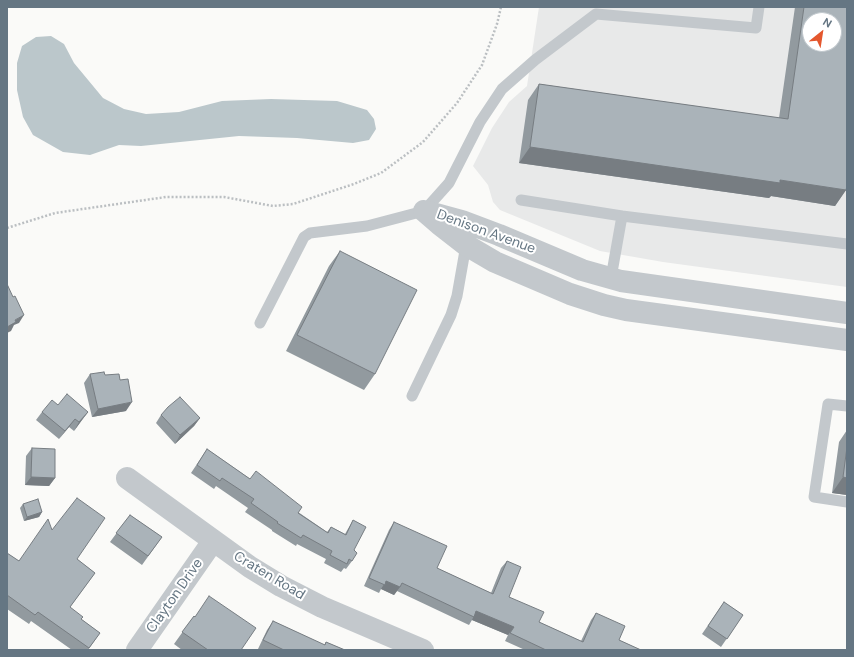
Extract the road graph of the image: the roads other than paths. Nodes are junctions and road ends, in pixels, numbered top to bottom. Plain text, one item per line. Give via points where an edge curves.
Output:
1 (759, 7) edge
2 (521, 200) dead end
3 (424, 211) junction
4 (622, 216) junction
5 (847, 244) edge
6 (466, 245) junction
7 (611, 278) junction
8 (847, 313) edge
9 (260, 323) dead end
10 (847, 340) edge
11 (412, 396) dead end
12 (847, 406) edge
13 (127, 478) dead end
14 (847, 502) edge
15 (214, 541) junction
16 (137, 650) edge
17 (423, 650) edge

1 - 3 lane via 756,28 596,14 535,60 502,89 480,122 449,183
2 - 4 lane
3 - 6 street, Denison Avenue
3 - 7 street, Denison Avenue via 499,234 582,270
3 - 9 lane via 368,226 310,233 304,238
4 - 5 lane
4 - 7 lane
6 - 10 street, Denison Avenue via 495,262 570,294 604,305
6 - 11 lane via 451,315
7 - 8 street, Denison Avenue
12 - 14 lane via 828,404 814,497
13 - 15 street, Craten Road
15 - 16 street, Clayton Drive
15 - 17 street, Craten Road via 281,586 322,607

